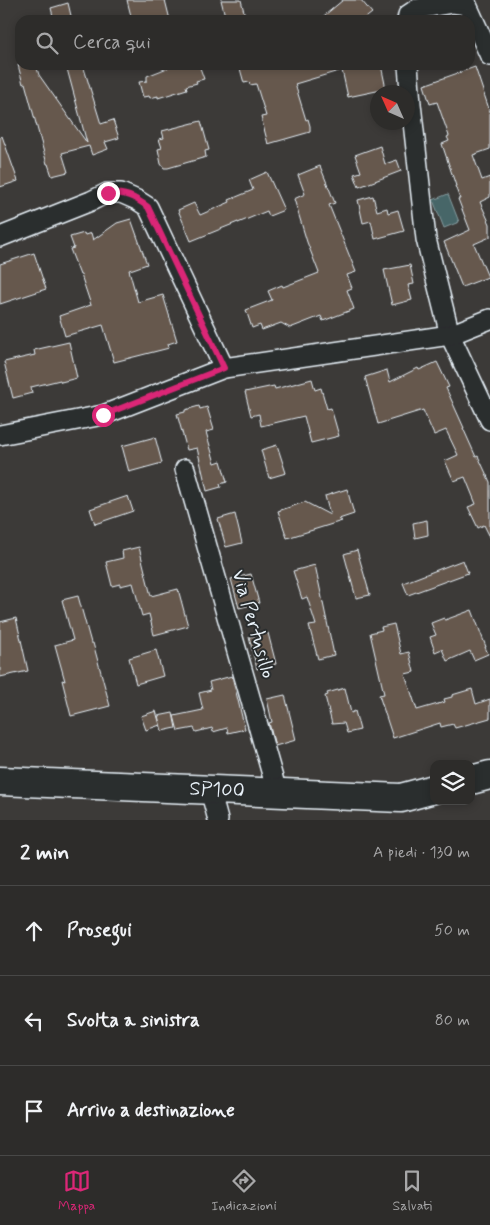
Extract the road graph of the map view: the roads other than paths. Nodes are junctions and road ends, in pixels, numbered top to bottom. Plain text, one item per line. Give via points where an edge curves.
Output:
1 (408, 15) edge
2 (472, 15) edge
3 (475, 23) edge
4 (490, 56) edge
5 (408, 70) edge
6 (0, 237) edge
7 (490, 319) edge
8 (450, 335) junction
9 (224, 368) junction
10 (490, 420) edge
11 (0, 435) edge
12 (185, 469) dead end
13 (490, 775) edge
14 (475, 779) edge
15 (0, 781) edge
16 (210, 790) junction
17 (430, 790) edge
18 (277, 792) junction
19 (218, 820) edge

1 - 2 street via 417,9 453,3 467,5
3 - 4 street
5 - 8 street via 426,239
6 - 9 street via 108,193 122,193 137,200 148,207
7 - 8 street
8 - 9 street
8 - 10 street
9 - 11 street via 103,415
12 - 18 street, Via Pertusillo
13 - 14 main road
15 - 16 main road, SP100 / SP100
16 - 18 main road, SP100 / SP100
16 - 19 street
17 - 18 main road, SP100 / SP100 via 401,798

